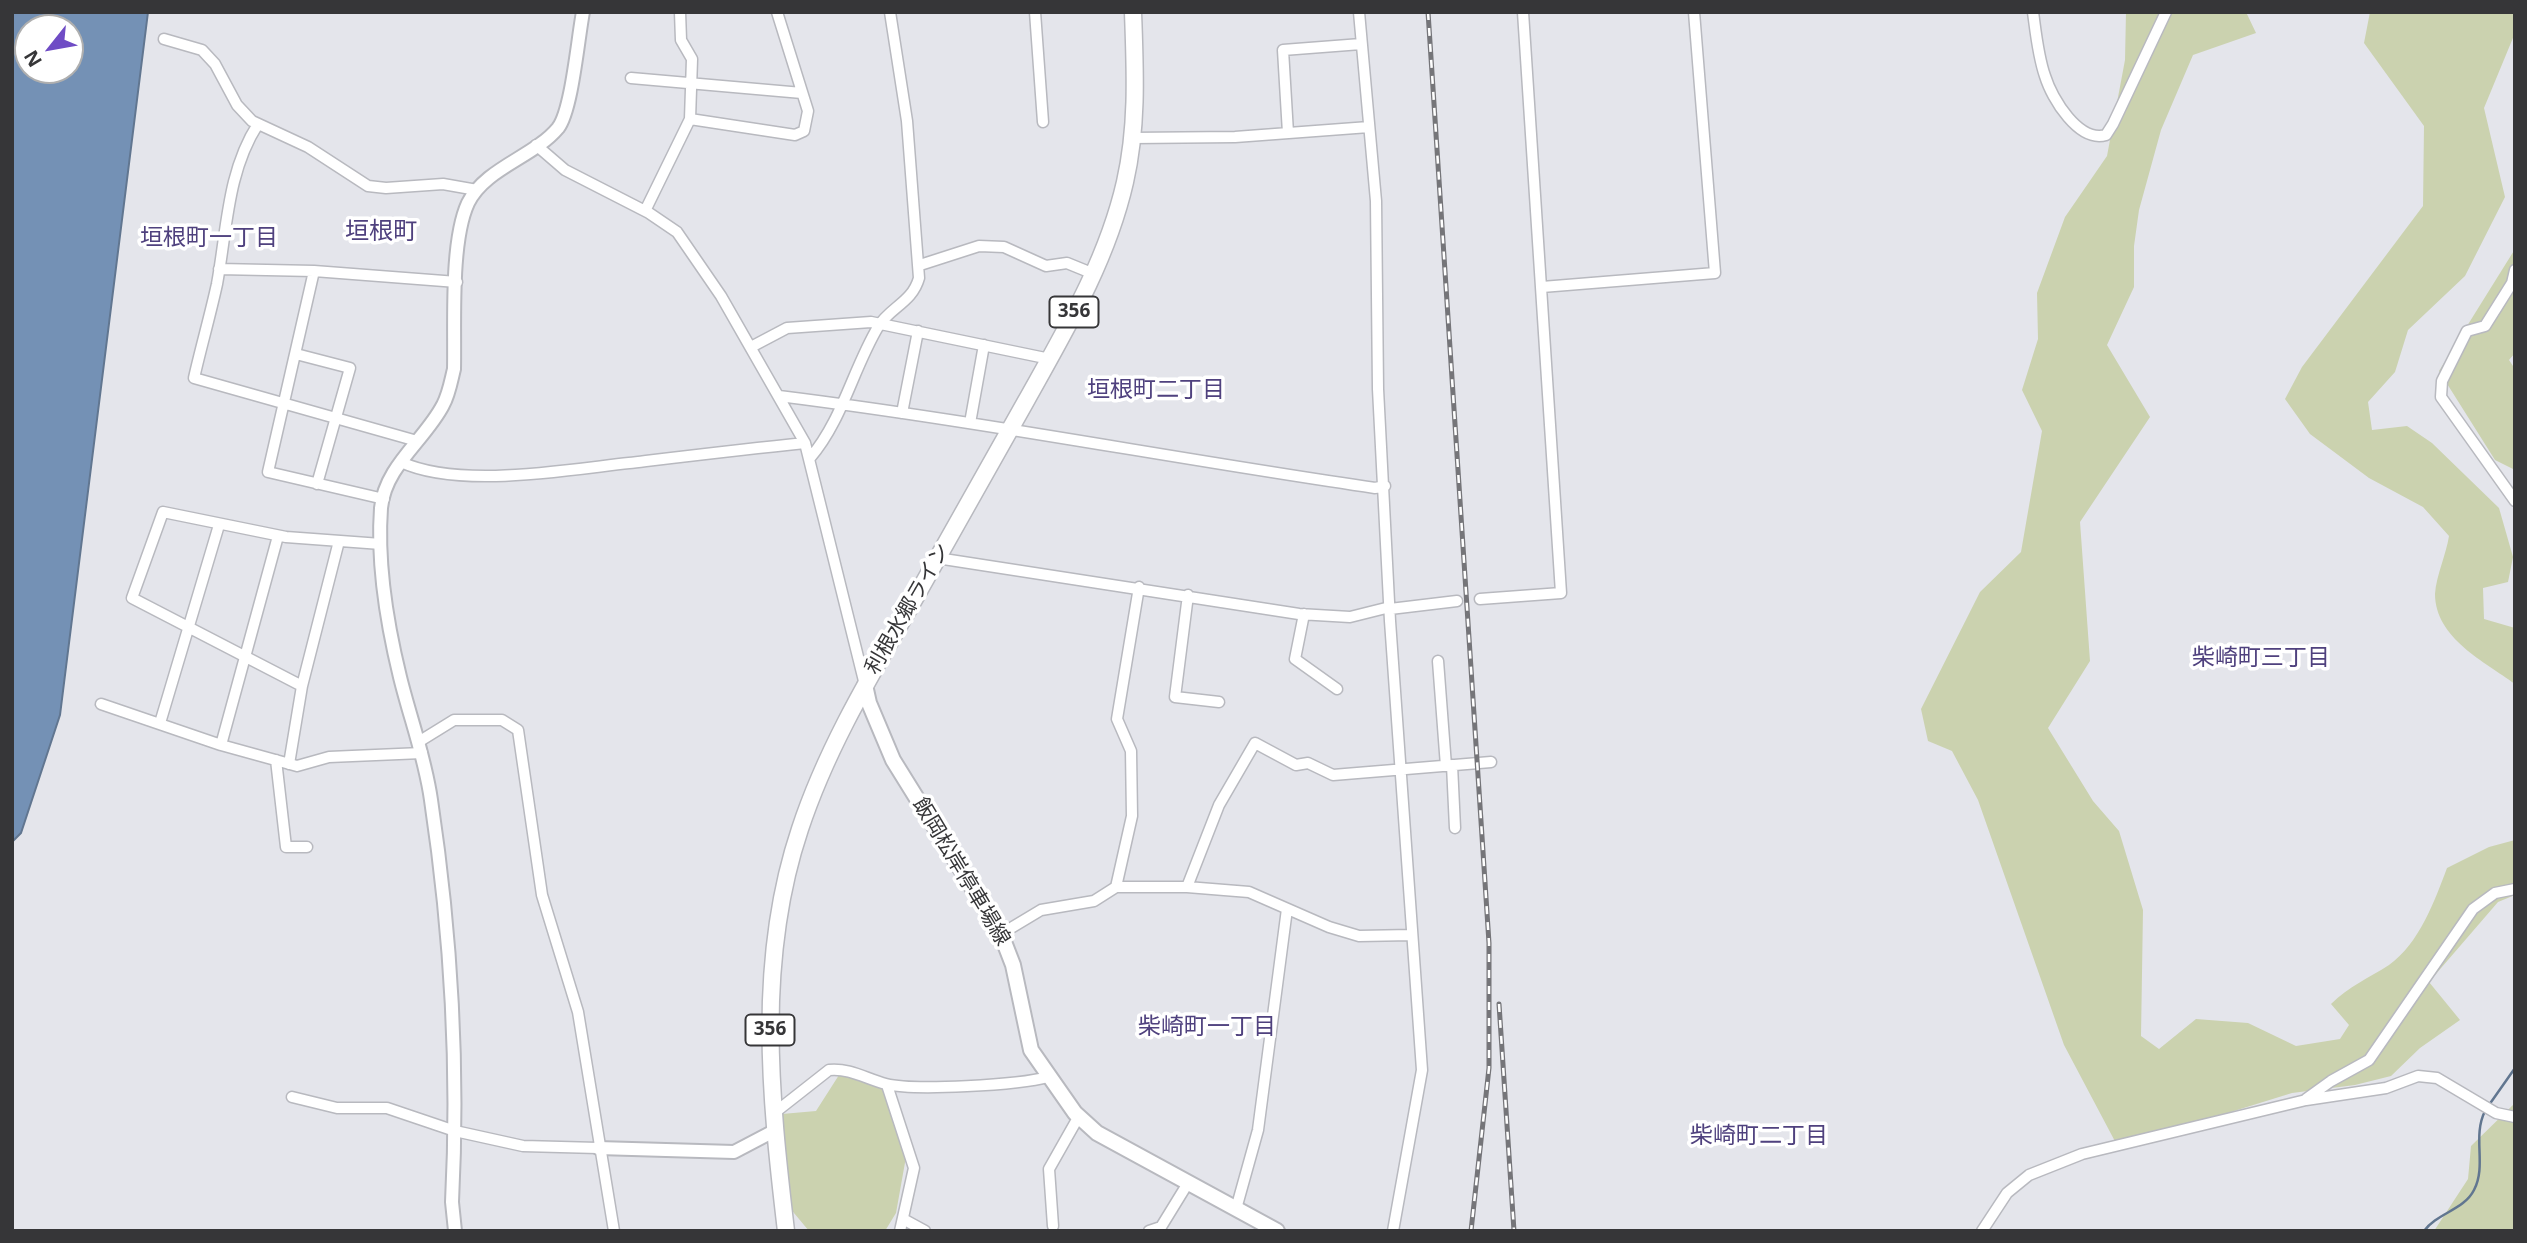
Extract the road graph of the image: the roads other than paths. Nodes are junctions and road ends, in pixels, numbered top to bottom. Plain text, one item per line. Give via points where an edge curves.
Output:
1 (583, 12) edge
2 (680, 12) edge
3 (777, 12) edge
4 (890, 12) edge
5 (1035, 12) edge
6 (1133, 12) edge
7 (1359, 12) edge
8 (1523, 12) edge
9 (1694, 12) edge
10 (2033, 12) edge
11 (2166, 12) edge
12 (164, 39) dead end
13 (1361, 44) junction
14 (631, 78) dead end
15 (691, 83) junction
16 (802, 93) junction
17 (690, 119) junction
18 (1043, 122) dead end
19 (258, 124) junction
20 (1369, 127) junction
21 (1288, 133) junction
22 (1132, 138) junction
23 (536, 145) junction
24 (477, 190) junction
25 (645, 211) junction
26 (920, 265) junction
27 (219, 269) junction
28 (2515, 270) edge
29 (314, 271) junction
30 (1094, 274) junction
31 (457, 282) junction
32 (1542, 287) junction
33 (881, 323) junction
34 (918, 331) junction
35 (984, 345) junction
36 (751, 347) junction
37 (296, 354) junction
38 (1050, 359) junction
39 (779, 396) junction
40 (285, 403) junction
41 (841, 404) junction
42 (902, 413) junction
43 (336, 419) junction
44 (970, 423) junction
45 (1010, 428) junction
46 (416, 441) junction
47 (805, 443) junction
48 (810, 458) junction
49 (401, 462) junction
50 (317, 484) junction
51 (1385, 486) junction
52 (384, 499) junction
53 (2515, 501) edge
54 (219, 525) junction
55 (278, 536) junction
56 (339, 541) junction
57 (381, 544) junction
58 (937, 558) junction
59 (1139, 587) junction
60 (1188, 595) junction
61 (1480, 598) dead end
62 (1457, 601) dead end
63 (1390, 608) junction
64 (1304, 614) junction
65 (188, 628) junction
66 (245, 657) junction
67 (1438, 661) dead end
68 (865, 685) junction
69 (302, 686) junction
70 (1337, 689) dead end
71 (1219, 702) dead end
72 (101, 704) dead end
73 (160, 723) junction
74 (221, 745) junction
75 (421, 747) junction
76 (276, 760) junction
77 (1490, 762) dead end
78 (289, 764) junction
79 (1449, 766) junction
80 (1399, 769) junction
81 (1455, 828) dead end
82 (307, 847) dead end
83 (1116, 887) junction
84 (1187, 887) junction
85 (2515, 890) edge
86 (1287, 909) junction
87 (1001, 934) junction
88 (1411, 935) junction
89 (1048, 1077) junction
90 (887, 1084) junction
91 (292, 1097) dead end
92 (2306, 1100) junction
93 (774, 1114) junction
94 (1079, 1116) junction
95 (2515, 1117) edge
96 (455, 1131) junction
97 (774, 1131) junction
98 (598, 1148) junction
99 (1188, 1184) junction
100 (1236, 1209) junction
101 (903, 1219) junction
102 (1053, 1226) dead end
103 (455, 1231) edge
104 (614, 1231) edge
105 (786, 1231) edge
106 (900, 1231) edge
107 (925, 1231) edge
108 (1149, 1231) edge
109 (1277, 1231) edge
110 (1393, 1231) edge
111 (1982, 1231) edge

1 - 23 street via 563,119
2 - 15 street via 681,40 692,59
3 - 16 street
4 - 26 street via 907,121
5 - 18 street
6 - 22 highway, 利根水郷ライン / 356 via 1136,102
7 - 13 street
8 - 32 street
9 - 32 street via 1715,273
10 - 11 street via 2045,79 2081,132 2098,138 2113,124
12 - 19 street via 202,50 237,105
13 - 20 street
13 - 21 street via 1283,50
14 - 15 street
15 - 16 street
15 - 17 street
16 - 17 street via 808,122 800,134
17 - 25 street
19 - 24 street via 308,147 368,186 443,184
19 - 27 street via 234,182
20 - 21 street
20 - 51 street via 1376,201 1378,389
21 - 22 street
22 - 30 highway, 利根水郷ライン / 356 via 1117,212
23 - 24 street
23 - 25 street via 565,170
24 - 31 street via 462,222
25 - 36 street via 677,232
26 - 30 street via 979,246 1004,247 1046,266 1067,263
26 - 33 street via 914,292
27 - 29 street
27 - 40 street via 194,378
28 - 53 street via 2485,326 2466,331 2442,381 2441,397
29 - 31 street
29 - 37 street
30 - 38 highway, 利根水郷ライン / 356
31 - 46 street via 450,387 443,405
32 - 61 street via 1561,593
33 - 34 street
33 - 36 street via 787,328
33 - 41 street
34 - 35 street
34 - 42 street
35 - 38 street
35 - 44 street
36 - 39 street
37 - 40 street
37 - 43 street via 350,368
38 - 45 highway, 利根水郷ライン / 356
39 - 41 street
39 - 47 street
40 - 43 street
40 - 50 street via 268,472
41 - 42 street
41 - 48 street
42 - 44 street
43 - 46 street
43 - 50 street
44 - 45 street
45 - 51 street via 1212,464
45 - 58 highway, 利根水郷ライン / 356
46 - 49 street
47 - 48 street
47 - 49 street via 540,473 453,475 420,471
48 - 68 street
49 - 52 street
50 - 52 street
51 - 63 street
52 - 57 street
54 - 55 street
54 - 65 street
54 - 65 street via 163,512 132,598
55 - 56 street
55 - 66 street
56 - 57 street
56 - 69 street
57 - 75 street via 400,676
58 - 59 street
58 - 68 highway, 利根水郷ライン / 356
59 - 60 street
59 - 83 street via 1118,719 1131,751 1132,816
60 - 64 street
60 - 71 street via 1175,697
62 - 63 street
63 - 64 street via 1350,617
63 - 80 street
64 - 70 street via 1295,659
65 - 66 street
65 - 73 street
66 - 69 street
66 - 74 street
67 - 79 street
68 - 87 main road, 飯岡松岸停車場線 via 893,760
68 - 93 highway, 利根水郷ライン / 356 via 819,780 787,873 772,968 769,1034
69 - 78 street
72 - 73 street
73 - 74 street
74 - 76 street
75 - 78 street
75 - 96 street via 448,923
75 - 98 street via 454,720 502,720 518,730 542,895 578,1012
76 - 78 street
76 - 82 street via 286,847
77 - 79 street
79 - 80 street
79 - 81 street
80 - 84 street via 1333,775 1308,763 1296,765 1255,743 1219,805
80 - 88 street
83 - 84 street
83 - 87 street via 1094,901 1041,910
84 - 86 street via 1249,892
85 - 92 street via 2494,893 2473,909 2369,1060
86 - 88 street via 1359,936
86 - 100 street via 1258,1130
87 - 89 main road, 飯岡松岸停車場線 via 1013,965 1028,1042
88 - 110 street via 1422,1070
89 - 90 street via 952,1086
89 - 94 main road, 飯岡松岸停車場線
90 - 93 street via 850,1071 829,1070
90 - 101 street via 914,1168
91 - 96 street via 337,1108 387,1108
92 - 95 street via 2386,1088 2418,1076 2437,1078 2496,1113
92 - 111 street via 2111,1145 2029,1175 2007,1193
93 - 97 highway, 利根水郷ライン / 356
94 - 99 main road, 飯岡松岸停車場線 via 1097,1133
94 - 102 street via 1049,1169
96 - 98 street via 523,1146
96 - 103 street
97 - 98 street via 734,1152
97 - 105 highway, 利根水郷ライン / 356
98 - 104 street
99 - 100 main road, 飯岡松岸停車場線
99 - 108 street via 1161,1227
100 - 109 main road, 飯岡松岸停車場線
101 - 106 street
101 - 107 street

